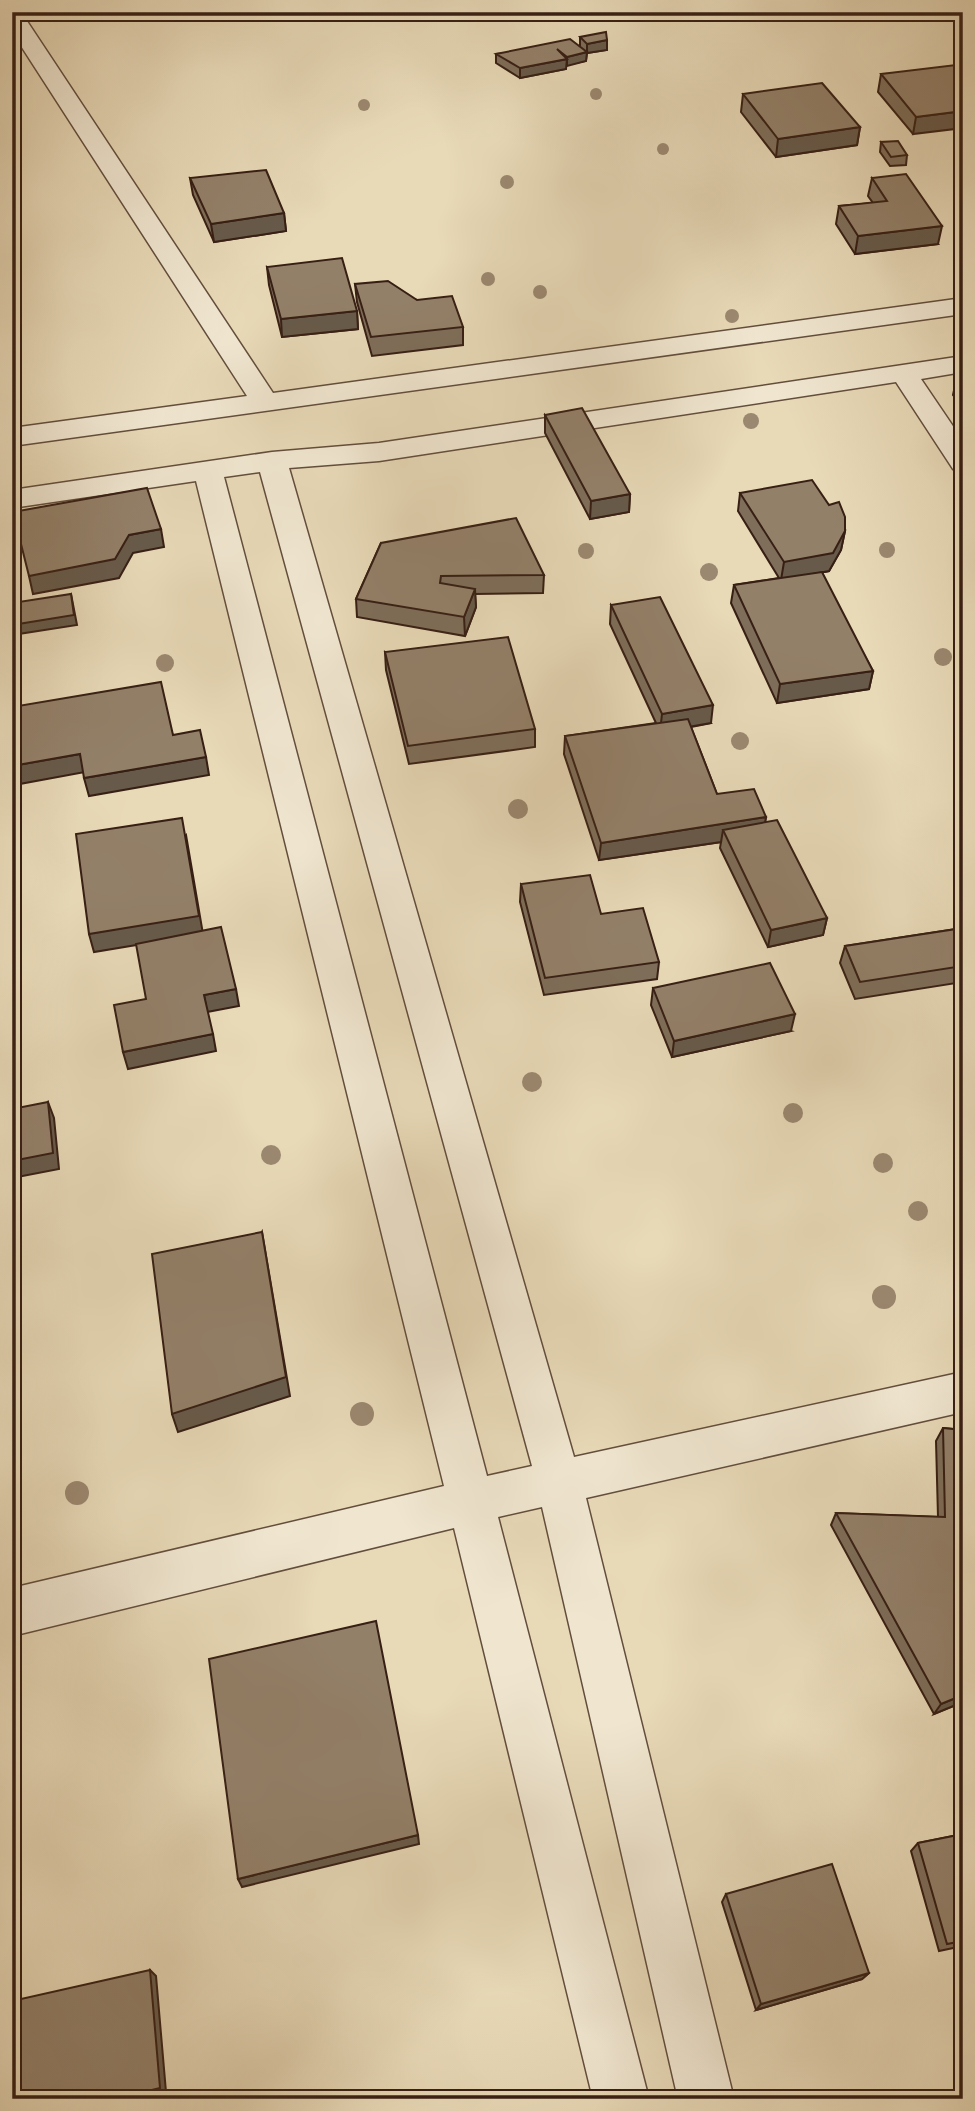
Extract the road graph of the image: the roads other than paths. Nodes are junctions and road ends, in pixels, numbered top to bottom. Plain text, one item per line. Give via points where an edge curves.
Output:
1 (12, 15) edge
2 (963, 306) edge
3 (963, 364) edge
4 (904, 373) junction
5 (264, 401) junction
6 (12, 437) edge
7 (272, 461) junction
8 (963, 463) edge
9 (208, 471) junction
10 (12, 499) edge
11 (963, 1392) edge
12 (559, 1482) junction
13 (469, 1502) junction
14 (12, 1612) edge
15 (621, 2099) edge
16 (706, 2099) edge

1 - 5 street
2 - 5 street
3 - 4 street
4 - 7 street via 379,452
4 - 8 street
5 - 6 street
7 - 9 street
7 - 12 street
9 - 10 street
9 - 13 street via 351,1021
11 - 12 street
12 - 13 street
12 - 16 street
13 - 14 street
13 - 15 street

